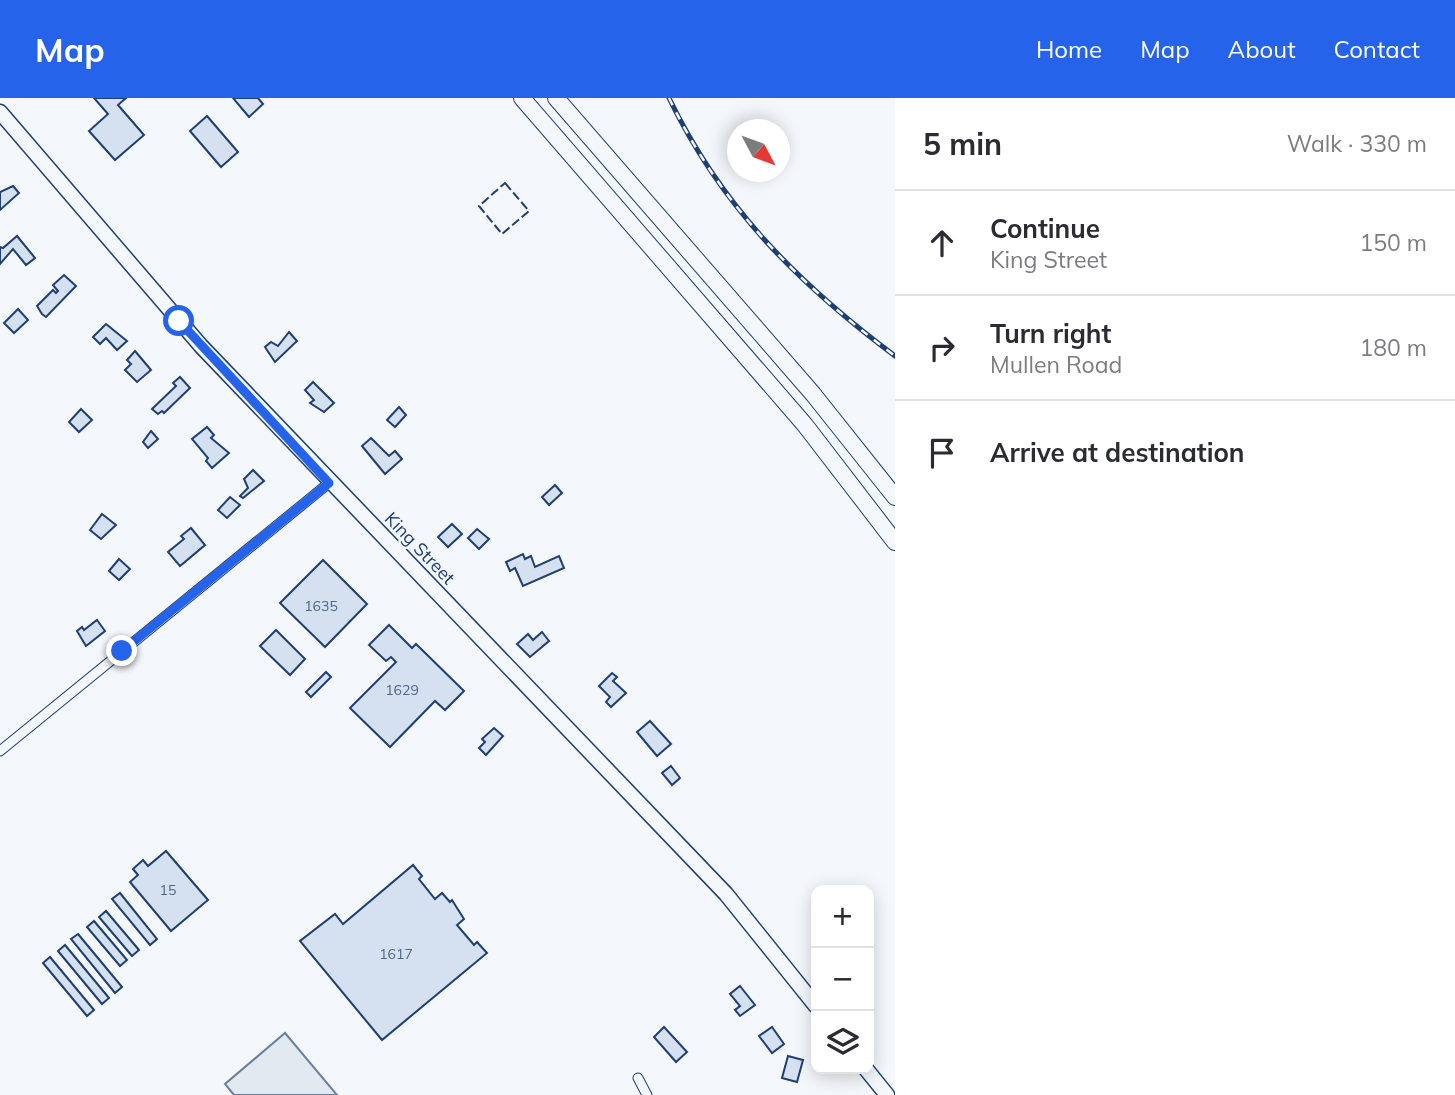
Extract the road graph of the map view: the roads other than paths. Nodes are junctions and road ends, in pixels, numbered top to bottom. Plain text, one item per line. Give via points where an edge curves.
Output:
1 (522, 98) edge
2 (556, 98) edge
3 (0, 113) edge
4 (329, 483) junction
5 (895, 497) edge
6 (895, 542) edge
7 (0, 751) edge
8 (811, 1000) edge
9 (870, 1074) edge
10 (638, 1078) dead end
11 (647, 1095) edge
12 (887, 1095) edge

1 - 6 highway via 814,435
2 - 5 highway via 813,394
3 - 4 main road, King Street via 194,338
4 - 7 street
4 - 8 main road, King Street via 726,894
9 - 12 main road
10 - 11 street

